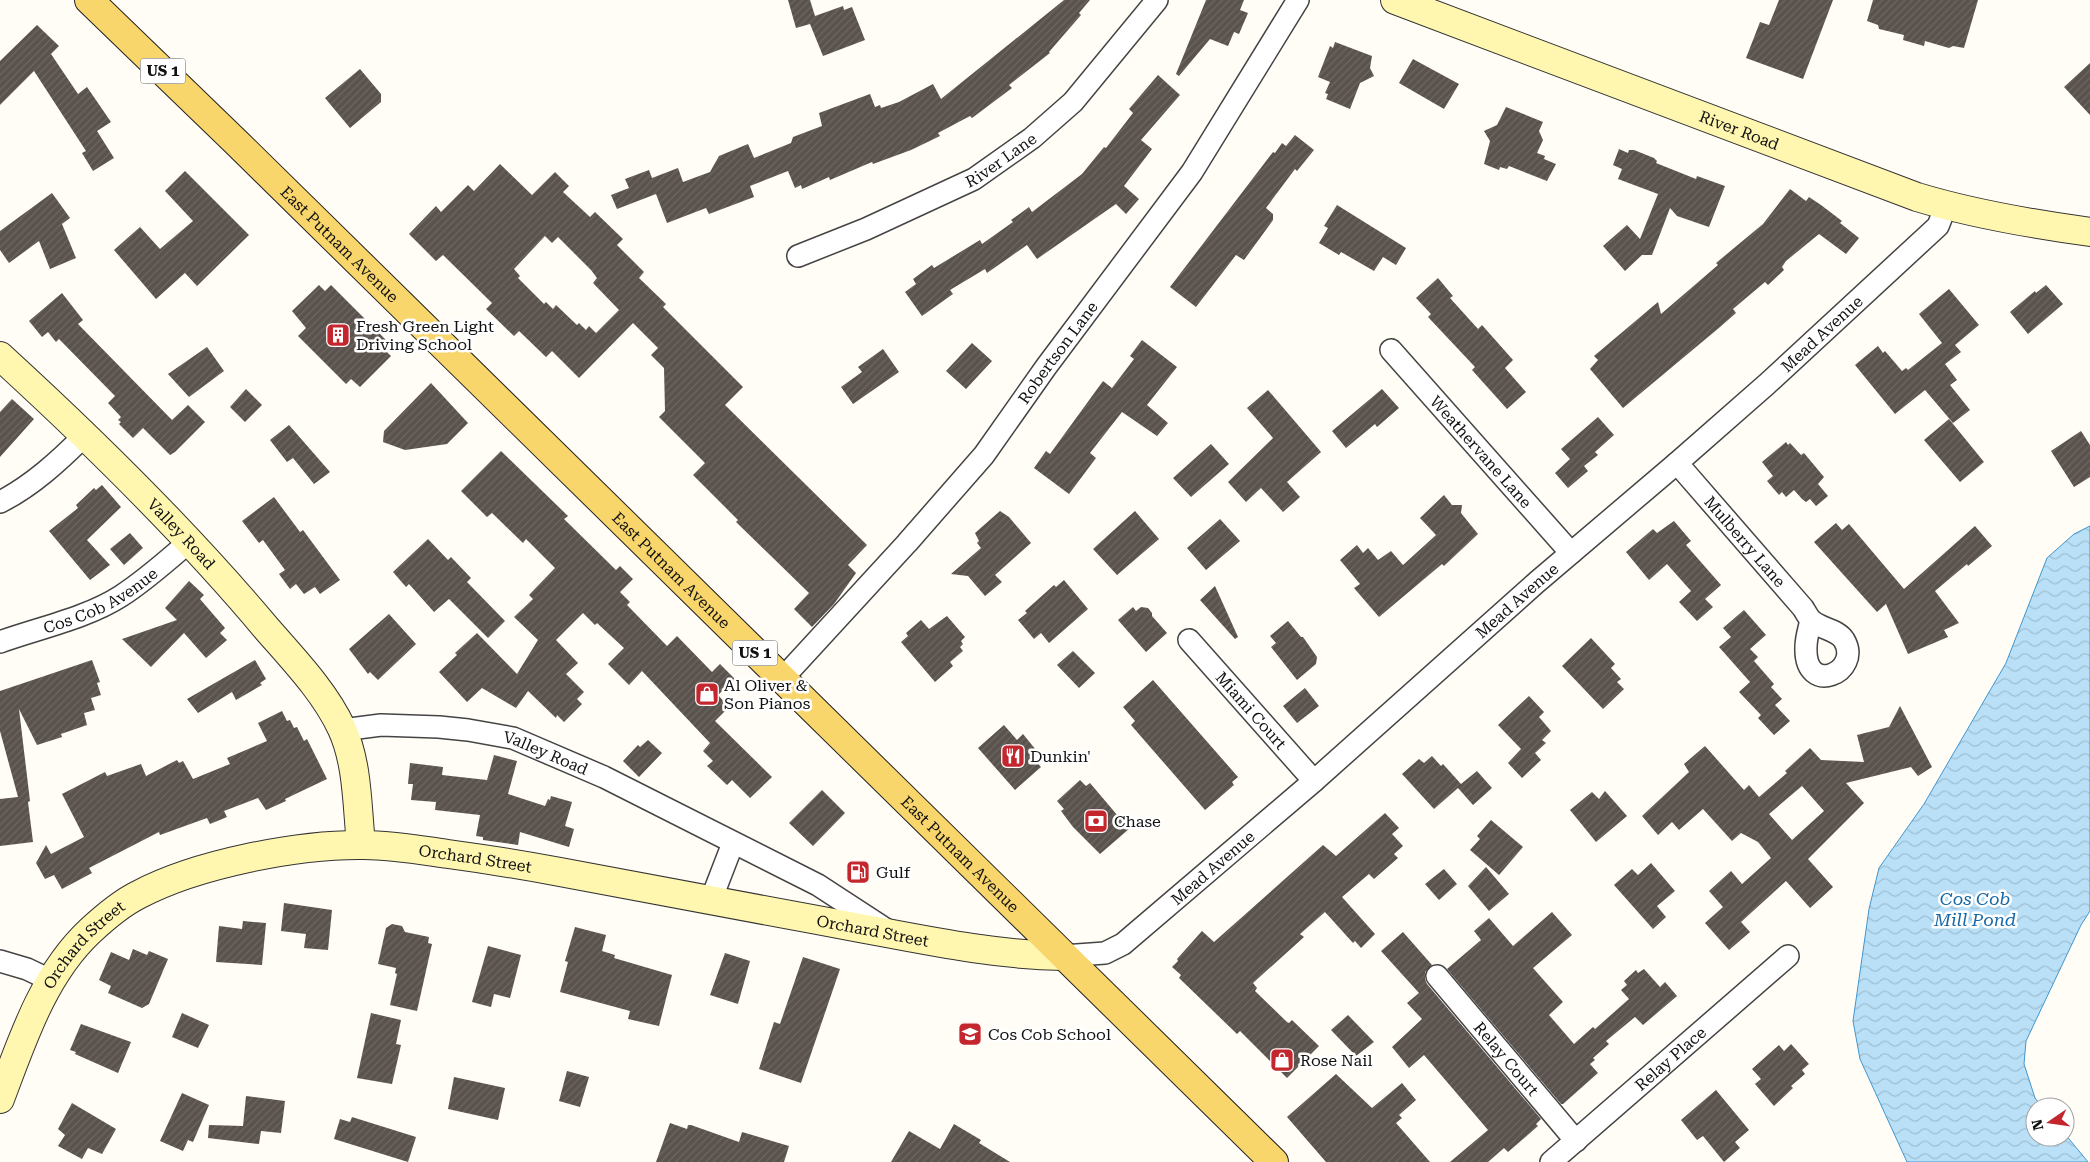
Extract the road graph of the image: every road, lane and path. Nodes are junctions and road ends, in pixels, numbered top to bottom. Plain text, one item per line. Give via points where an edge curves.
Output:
1 (89, 0) edge
2 (1157, 0) edge
3 (1298, 0) edge
4 (1396, 0) edge
5 (1946, 206) junction
6 (2090, 232) edge
7 (798, 256) dead end
8 (1391, 350) dead end
9 (0, 356) edge
10 (85, 435) junction
11 (1677, 463) junction
12 (0, 502) edge
13 (190, 541) junction
14 (1571, 553) junction
15 (1811, 620) dead end
16 (1189, 640) dead end
17 (0, 642) edge
18 (782, 679) junction
19 (342, 730) junction
20 (1314, 781) junction
21 (733, 843) junction
22 (361, 844) junction
23 (711, 900) junction
24 (893, 934) junction
25 (1063, 956) junction
26 (1788, 956) dead end
27 (0, 961) edge
28 (1437, 976) dead end
29 (50, 980) junction
30 (0, 1099) edge
31 (1576, 1141) junction
32 (1274, 1162) edge
33 (1551, 1162) edge

1 - 18 main road, East Putnam Avenue / US 1
2 - 7 street, River Lane via 1073,102 1032,138 974,179
3 - 18 street, Robertson Lane via 1192,172 984,454
4 - 5 main road, River Road
5 - 6 main road, River Road
5 - 11 street, Mead Avenue via 1938,226
8 - 14 street, Weathervane Lane
9 - 10 main road, Valley Road
10 - 12 street via 32,482
10 - 13 main road, Valley Road
11 - 14 street, Mead Avenue
11 - 15 street, Mulberry Lane
13 - 17 street, Cos Cob Avenue via 145,579 106,604
13 - 19 main road, Valley Road via 310,680
14 - 20 street, Mead Avenue
16 - 20 street, Miami Court
18 - 25 main road, East Putnam Avenue / US 1
19 - 21 street, Valley Road via 381,725 439,727 513,738 604,777
19 - 22 main road, Valley Road via 353,767
20 - 25 street, Mead Avenue via 1123,944 1105,953
21 - 23 street
21 - 24 street, Valley Road via 818,885
22 - 23 main road, Orchard Street via 516,864
22 - 29 main road, Orchard Street via 256,857 220,865 135,896 95,926
23 - 24 main road, Orchard Street
24 - 25 main road, Orchard Street via 972,948
25 - 32 main road, East Putnam Avenue / US 1
26 - 31 street, Relay Place
27 - 29 street
28 - 31 street, Relay Court
29 - 30 main road, Orchard Street
31 - 33 street, Relay Place

